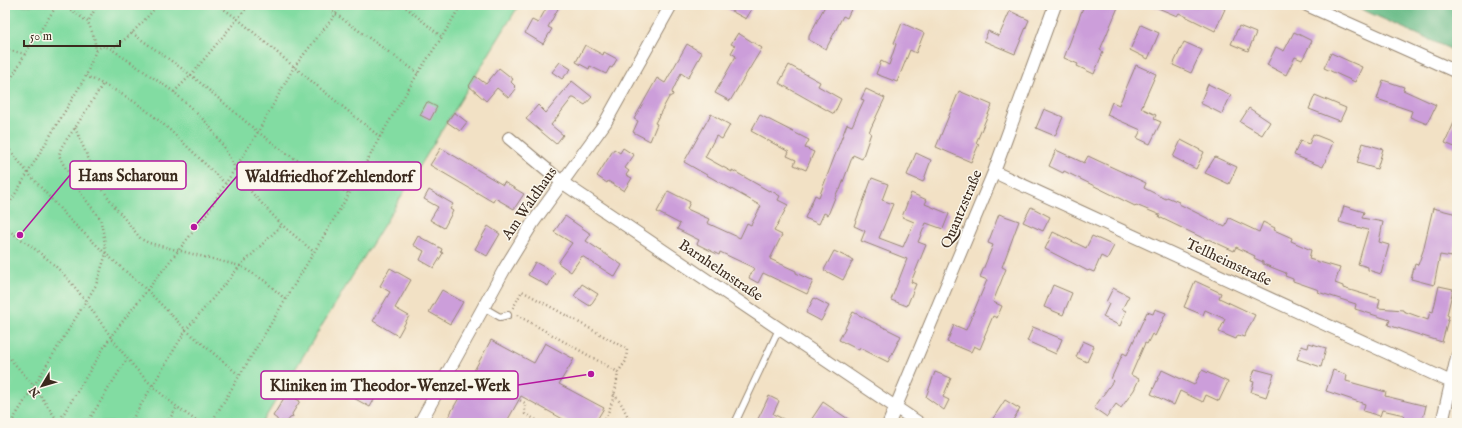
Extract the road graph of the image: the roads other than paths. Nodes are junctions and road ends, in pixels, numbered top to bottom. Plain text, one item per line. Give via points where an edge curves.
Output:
1 (672, 5) edge
2 (1056, 5) edge
3 (1307, 5) edge
4 (1457, 72) edge
5 (509, 138) dead end
6 (994, 172) junction
7 (563, 183) junction
8 (483, 308) junction
9 (508, 315) dead end
10 (779, 329) junction
11 (1457, 357) edge
12 (1451, 382) junction
13 (896, 407) junction
14 (420, 423) edge
15 (735, 423) edge
16 (889, 423) edge
17 (920, 423) edge
18 (1442, 423) edge

1 - 7 street, Am Waldhaus via 605,123
2 - 6 street, Quantzstraße
3 - 4 street
5 - 7 street, Barnhelmstraße
6 - 12 street, Tellheimstraße
6 - 13 street, Quantzstraße
7 - 8 street, Am Waldhaus via 532,224
7 - 10 street, Barnhelmstraße
8 - 9 lane via 500,317
8 - 14 street, Am Waldhaus
10 - 13 street, Barnhelmstraße
10 - 15 lane
11 - 12 street
12 - 18 street
13 - 16 street, Quantzstraße
13 - 17 street, Barnhelmstraße

